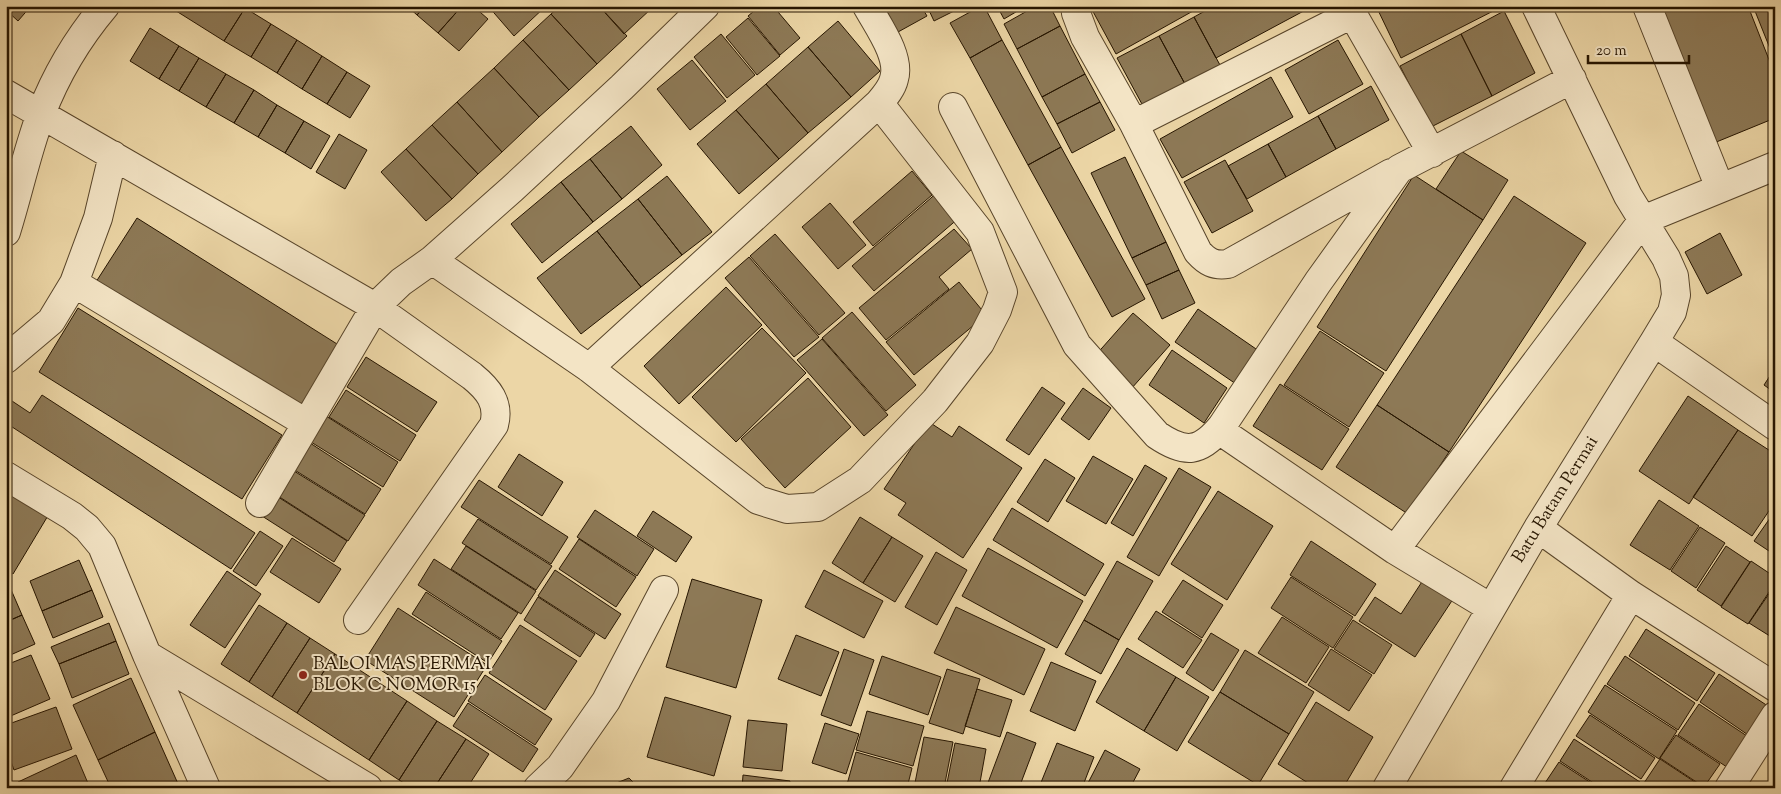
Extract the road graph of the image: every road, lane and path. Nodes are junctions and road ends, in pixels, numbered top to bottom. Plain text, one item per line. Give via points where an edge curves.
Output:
1 (105, 6) edge
2 (705, 6) edge
3 (867, 6) edge
4 (1075, 6) edge
5 (1536, 6) edge
6 (1647, 6) edge
7 (1350, 10) edge
8 (1572, 79) junction
9 (6, 94) edge
10 (879, 102) junction
11 (953, 107) dead end
12 (41, 114) junction
13 (1134, 124) junction
14 (1432, 153) junction
15 (113, 156) junction
16 (1775, 166) edge
17 (1399, 169) junction
18 (1720, 188) junction
19 (1643, 220) junction
20 (6, 232) edge
21 (432, 260) junction
22 (74, 283) junction
23 (375, 307) junction
24 (1654, 342) junction
25 (6, 359) edge
26 (589, 368) junction
27 (306, 423) junction
28 (1775, 426) edge
29 (1219, 430) junction
30 (6, 476) edge
31 (260, 503) dead end
32 (1538, 528) junction
33 (1396, 550) junction
34 (664, 590) dead end
35 (1631, 595) junction
36 (1491, 608) junction
37 (358, 620) dead end
38 (147, 655) junction
39 (1775, 687) edge
40 (1775, 716) edge
41 (206, 788) edge
42 (368, 788) edge
43 (538, 788) edge
44 (1387, 788) edge
45 (1514, 788) edge
46 (1730, 788) edge

1 - 12 street via 69,56
2 - 21 street
3 - 10 street via 892,52 896,67 894,80
4 - 13 street via 1085,37
5 - 8 street, Batu Batam Permai
6 - 18 street
7 - 13 street
7 - 14 street
8 - 14 street
8 - 19 street, Batu Batam Permai via 1628,196
9 - 12 street
10 - 26 street
10 - 26 street via 980,232 1003,292 980,343 934,401 860,480 818,507 787,509 758,500
11 - 29 street via 1077,345 1157,435 1173,446 1188,448 1202,445
12 - 15 street
12 - 20 street
13 - 17 street via 1198,252 1211,264 1228,264
14 - 17 street
15 - 22 street via 98,218
15 - 23 street
16 - 18 street
17 - 29 street via 1318,282
18 - 19 street
19 - 24 street, Batu Batam Permai via 1666,258 1674,276 1676,294 1672,312
19 - 33 street
21 - 23 street via 401,282
21 - 26 street
22 - 25 street via 51,321
22 - 27 street
23 - 27 street
23 - 37 street via 482,384 497,414 494,425
24 - 28 street
24 - 32 street, Batu Batam Permai
27 - 31 street
29 - 33 street
30 - 38 street via 72,516 95,536
32 - 35 street
32 - 36 street, Batu Batam Permai
33 - 36 street
34 - 43 street via 606,701 560,767
35 - 39 street
35 - 45 street
36 - 44 street, Batu Batam Permai
38 - 41 street
38 - 42 street
40 - 46 street

